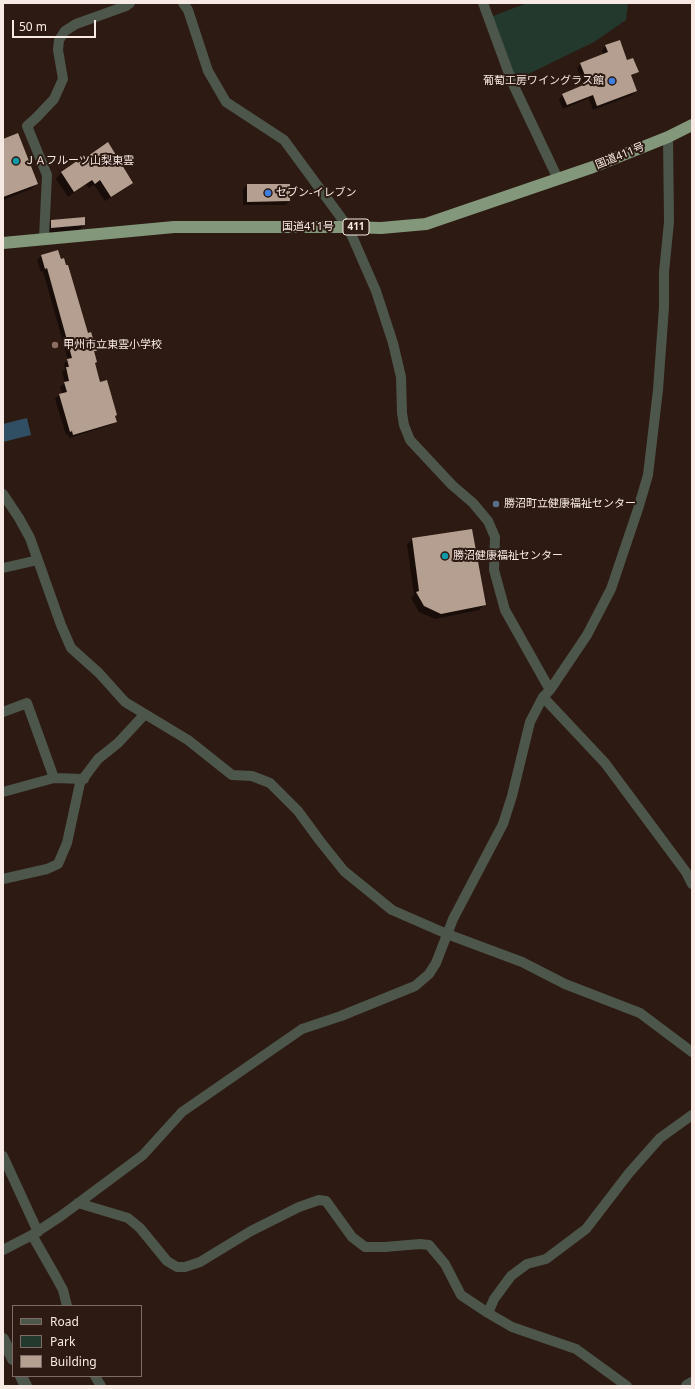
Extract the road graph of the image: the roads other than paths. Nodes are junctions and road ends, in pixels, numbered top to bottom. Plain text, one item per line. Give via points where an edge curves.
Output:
1 (130, 3) edge
2 (183, 3) edge
3 (483, 3) edge
4 (692, 125) edge
5 (668, 137) junction
6 (558, 179) junction
7 (348, 227) junction
8 (44, 238) junction
9 (3, 243) edge
10 (3, 494) edge
11 (38, 560) junction
12 (3, 568) edge
13 (547, 694) junction
14 (3, 712) edge
15 (144, 715) junction
16 (54, 778) junction
17 (84, 778) junction
18 (3, 792) edge
19 (3, 879) edge
20 (691, 881) edge
21 (447, 934) junction
22 (692, 1052) edge
23 (692, 1115) edge
24 (3, 1156) edge
25 (78, 1203) junction
26 (35, 1234) junction
27 (3, 1250) edge
28 (67, 1305) edge
29 (488, 1313) junction
30 (3, 1339) edge
31 (12, 1357) edge
32 (22, 1377) edge
33 (96, 1377) edge
34 (692, 1383) edge
35 (26, 1386) edge
36 (101, 1386) edge
37 (628, 1386) edge
38 (687, 1386) edge

1 - 8 street via 76,24 65,32 59,40 58,50 63,79 54,99 26,126 47,175
2 - 7 street via 188,10 208,71 226,102 284,140
3 - 6 street via 512,82
4 - 5 highway, 国道411号 / 411
5 - 6 highway, 国道411号 / 411
5 - 13 street via 664,308 648,475 611,589 587,635
6 - 7 highway, 国道411号 / 411 via 426,224 381,228
7 - 8 highway, 国道411号 / 411 via 174,228
7 - 13 street via 376,291 394,343 401,377 404,425 410,440 488,521 495,537 494,570 504,610
8 - 9 highway, 国道411号 / 411
10 - 11 street via 30,538
11 - 12 street
11 - 15 street via 71,648 99,673 124,702
13 - 20 street via 605,763
13 - 21 street via 530,722 503,824 452,919
14 - 16 street via 27,703
15 - 17 street via 98,759
15 - 21 street via 188,740 232,775 252,776 270,783 298,810 344,871 392,910
16 - 17 street
16 - 18 street
17 - 19 street via 80,784 67,843 58,864 48,869
21 - 22 street via 522,962 565,984 640,1013
21 - 25 street via 436,963 429,974 415,986 302,1030 182,1112 143,1155
23 - 29 street via 660,1138 586,1228 546,1259 527,1264 511,1276 494,1299
24 - 26 street
25 - 26 street
25 - 29 street via 128,1218 168,1261 177,1267 185,1267 200,1262 251,1231 299,1207 319,1200 326,1201 352,1237 365,1247 429,1245 445,1264 461,1294
26 - 27 street
26 - 28 street via 63,1290
29 - 37 street via 512,1327 576,1349
30 - 31 street
32 - 35 street
33 - 36 street
34 - 38 street

